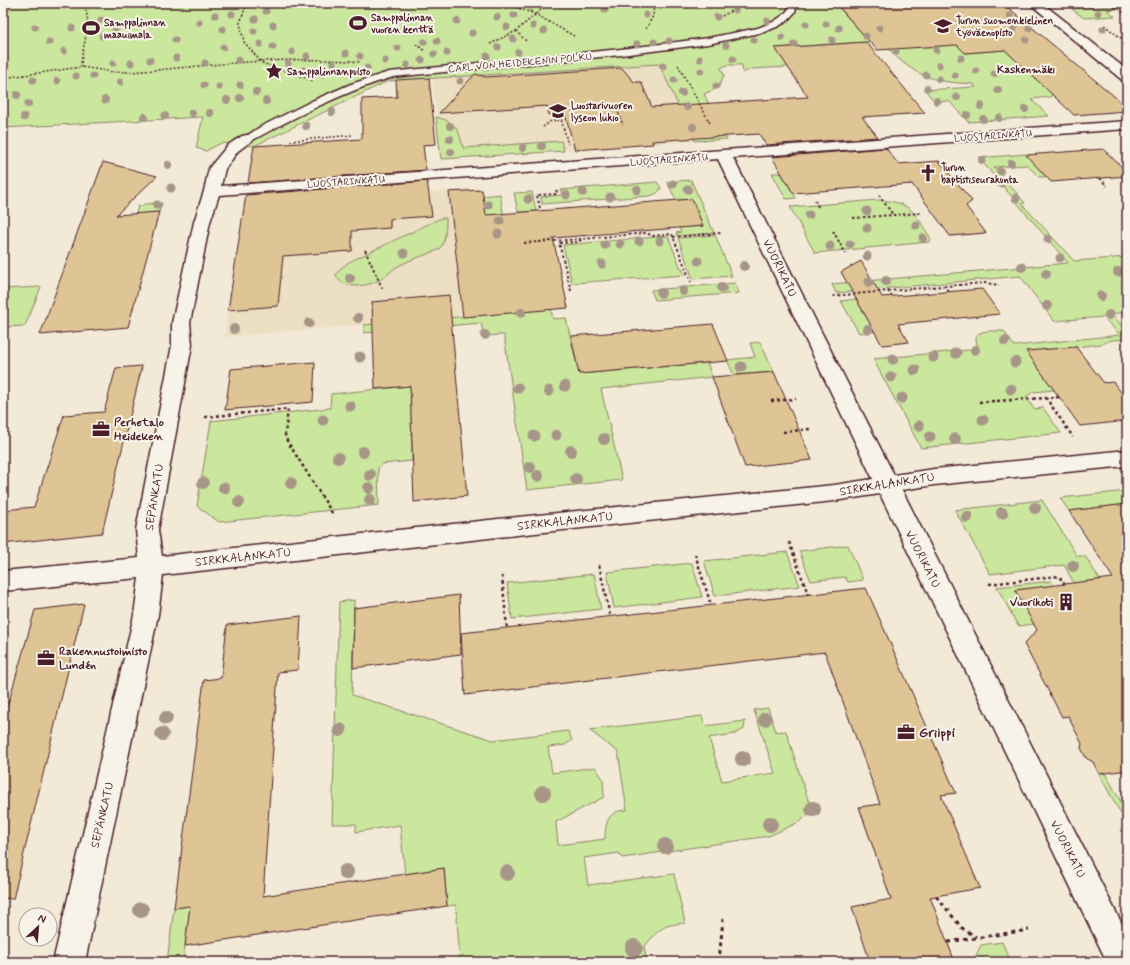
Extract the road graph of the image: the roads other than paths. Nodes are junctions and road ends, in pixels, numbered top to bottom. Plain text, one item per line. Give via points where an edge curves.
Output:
1 (793, 3) edge
2 (1035, 3) edge
3 (1127, 76) edge
4 (1127, 125) edge
5 (247, 139) joint
6 (724, 155) junction
7 (212, 191) junction
8 (1127, 458) edge
9 (886, 484) junction
10 (152, 566) junction
11 (3, 581) edge
12 (69, 962) edge
13 (1124, 962) edge

1 - 5 lane, CARL VON HEIDEKENIN POLKU via 792,10 785,18 761,30 673,46 392,74 336,95
2 - 3 street
4 - 6 street, LUOSTARINKATU
5 - 7 street, SEPÄNKATU via 233,148 216,168
6 - 7 street, LUOSTARINKATU
6 - 9 street, VUORIKATU
7 - 10 street, SEPÄNKATU via 202,222 181,323 182,346 147,530
8 - 9 street, SIRKKALANKATU via 934,476
9 - 10 street, SIRKKALANKATU via 834,493 498,528 212,562
9 - 13 street, VUORIKATU
10 - 11 street, SIRKKALANKATU
10 - 12 street, SEPÄNKATU via 146,615

